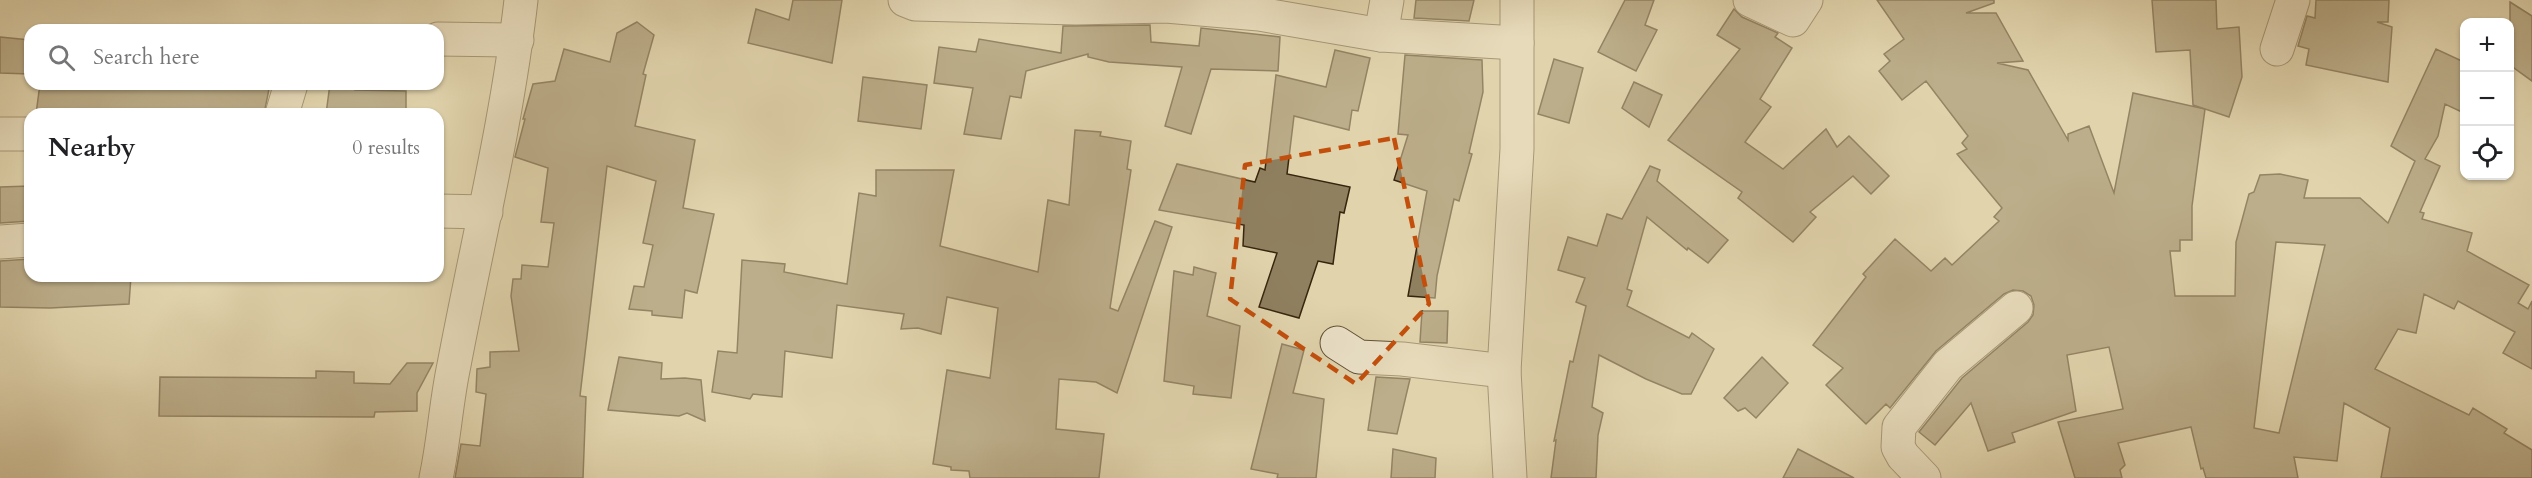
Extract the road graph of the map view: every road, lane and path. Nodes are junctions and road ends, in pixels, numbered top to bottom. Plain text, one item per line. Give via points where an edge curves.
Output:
1 (521, 0) edge
2 (905, 0) edge
3 (1387, 0) edge
4 (1517, 0) edge
5 (1750, 0) edge
6 (1806, 0) edge
7 (2293, 0) edge
8 (1166, 3) edge
9 (1228, 6) edge
10 (1381, 35) junction
11 (444, 39) edge
12 (517, 40) junction
13 (1517, 43) junction
14 (2277, 49) dead end
15 (289, 90) edge
16 (284, 108) edge
17 (0, 134) edge
18 (24, 134) edge
19 (444, 211) edge
20 (486, 212) junction
21 (24, 240) edge
22 (0, 242) edge
23 (2016, 308) dead end
24 (1337, 343) dead end
25 (1504, 371) junction
26 (436, 478) edge
27 (1510, 478) edge
28 (1924, 478) edge

1 - 12 street
2 - 8 street via 915,4 1053,7
3 - 10 street
4 - 13 street
5 - 6 street via 1793,20
7 - 14 street
8 - 9 street
9 - 10 street
10 - 13 street
11 - 12 street
12 - 20 street
13 - 25 street via 1517,149
15 - 16 street
17 - 18 street
19 - 20 street
20 - 26 street via 453,366
21 - 22 street
23 - 28 street via 1948,365 1899,427 1898,447
24 - 25 street via 1359,357
25 - 27 street

